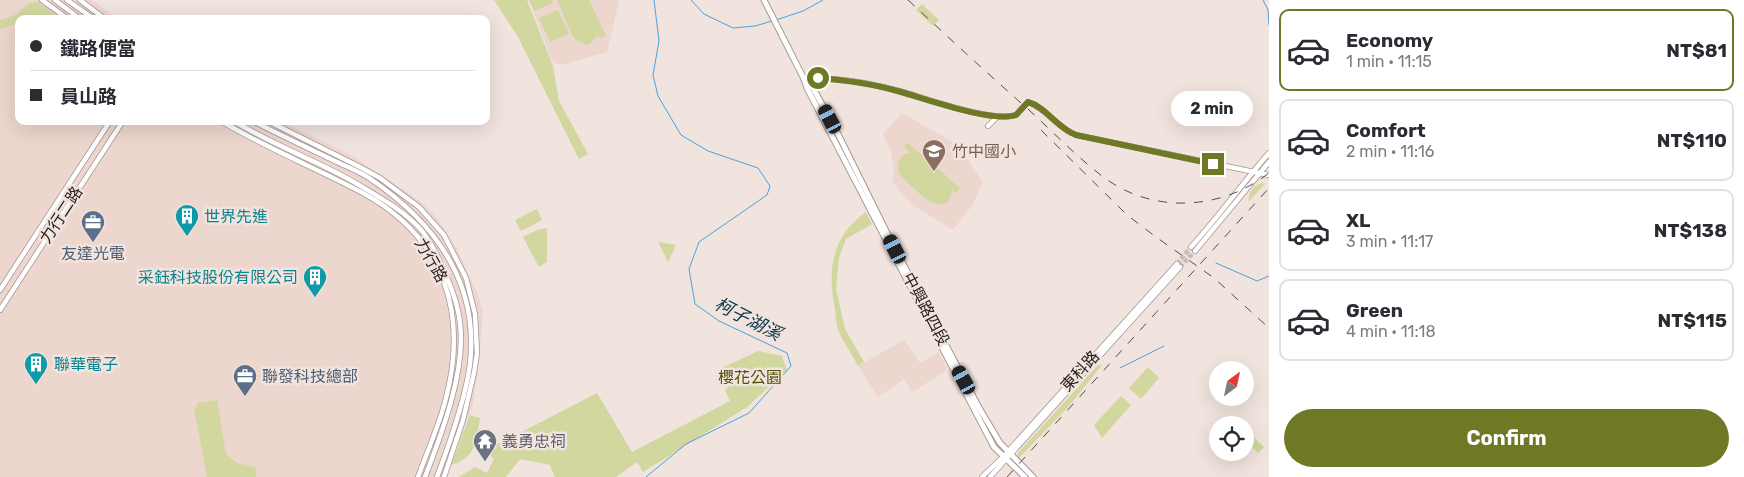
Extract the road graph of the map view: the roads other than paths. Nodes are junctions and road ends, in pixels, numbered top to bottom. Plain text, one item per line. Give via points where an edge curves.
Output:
1 (42, 0) edge
2 (55, 0) edge
3 (68, 0) edge
4 (80, 0) edge
5 (764, 0) edge
6 (63, 15) edge
7 (75, 15) edge
8 (89, 15) edge
9 (100, 15) edge
10 (804, 79) junction
11 (999, 117) junction
12 (107, 125) edge
13 (120, 125) edge
14 (227, 125) edge
15 (241, 125) edge
16 (261, 125) edge
17 (276, 125) edge
18 (988, 126) dead end
19 (1269, 153) edge
20 (1269, 162) edge
21 (1252, 172) junction
22 (1259, 173) junction
23 (1269, 175) edge
24 (1178, 265) tunnel mouth
25 (0, 290) edge
26 (0, 310) edge
27 (1010, 453) junction
28 (1005, 459) junction
29 (418, 477) edge
30 (425, 477) edge
31 (437, 477) edge
32 (444, 477) edge
33 (982, 477) edge
34 (990, 477) edge
35 (1025, 477) edge
36 (1033, 477) edge

1 - 6 street
2 - 7 street
3 - 8 street
4 - 9 street
5 - 10 main road, 中興路四段
10 - 11 street via 854,82
10 - 27 main road, 中興路四段 via 812,86 839,136 948,351 996,437
10 - 28 main road, 中興路四段 via 939,344 994,447
11 - 18 street
11 - 21 street via 1016,115 1028,102 1076,135
12 - 25 street, 力行二路
13 - 26 street, 力行二路
14 - 29 street, 力行路 via 391,211 416,234 432,255 447,289 454,323 454,353 446,401
15 - 30 street, 力行路 via 358,184 394,206 422,232 436,252 452,288 458,314 460,360 451,403
16 - 31 street, 力行路 via 372,180 432,232 457,272 469,313 470,366
17 - 32 street, 力行路 via 380,178 419,207 444,235 466,278 475,314 477,352 463,420
19 - 21 street
20 - 22 street
21 - 22 street
21 - 22 street via 1193,249
22 - 23 street
24 - 27 street, 東科路
27 - 28 street, 東科路
27 - 36 main road, 中興路四段
28 - 33 street, 東科路
28 - 34 street, 東科路
28 - 35 main road, 中興路四段

